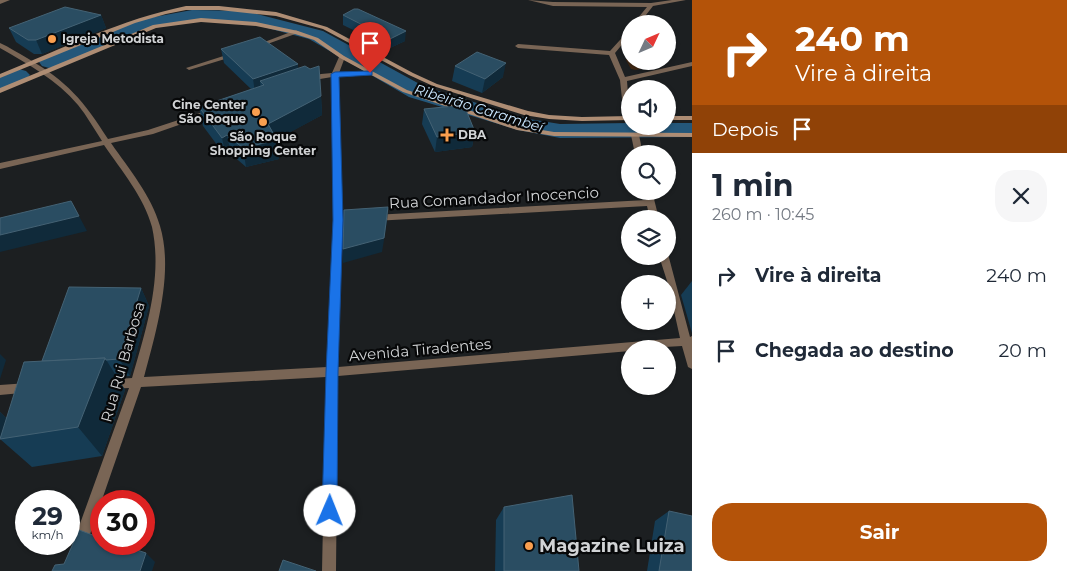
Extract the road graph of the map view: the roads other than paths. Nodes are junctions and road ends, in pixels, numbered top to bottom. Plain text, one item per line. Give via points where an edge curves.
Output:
1 (6, 0) edge
2 (531, 0) edge
3 (643, 0) edge
4 (683, 0) edge
5 (0, 2) edge
6 (651, 5) junction
7 (643, 15) edge
8 (296, 32) junction
9 (621, 42) edge
10 (0, 45) edge
11 (518, 46) dead end
12 (612, 53) junction
13 (342, 57) junction
14 (31, 63) junction
15 (692, 64) edge
16 (189, 68) dead end
17 (44, 72) junction
18 (370, 73) junction
19 (335, 74) junction
20 (0, 76) edge
21 (623, 80) joint
22 (297, 82) edge
23 (0, 91) edge
24 (222, 108) edge
25 (621, 118) edge
26 (676, 118) edge
27 (692, 118) edge
28 (621, 135) edge
29 (635, 135) edge
30 (676, 135) edge
31 (692, 135) edge
32 (105, 141) junction
33 (637, 145) edge
34 (0, 166) edge
35 (650, 200) edge
36 (651, 203) junction
37 (653, 210) edge
38 (368, 218) edge
39 (667, 265) edge
40 (689, 342) edge
41 (692, 364) edge
42 (332, 372) junction
43 (136, 382) junction
44 (97, 384) edge
45 (39, 388) edge
46 (0, 390) edge
47 (80, 544) edge
48 (328, 571) edge

1 - 5 street
2 - 6 street via 554,4
3 - 6 street
4 - 6 street
6 - 7 street
8 - 13 main road via 316,39
8 - 16 street
8 - 17 main road via 256,24 178,22 130,35
9 - 12 street
10 - 14 street, Rua Rui Barbosa
11 - 12 street
12 - 21 street
13 - 18 main road
13 - 19 street
14 - 17 street, Rua Rui Barbosa
14 - 20 main road
14 - 25 main road via 164,12 186,8 256,11 288,16 325,28 435,85 528,113 574,118
15 - 21 street
17 - 23 main road
17 - 32 street, Rua Rui Barbosa via 75,97
18 - 19 street
18 - 28 main road via 405,92 517,128 554,134
19 - 22 street
19 - 42 street via 343,220
24 - 32 street via 165,128
26 - 27 main road
29 - 33 street
30 - 31 main road
32 - 34 street
32 - 43 street, Rua Rui Barbosa via 140,190 156,228 160,253 157,304
35 - 36 street
36 - 37 street
36 - 38 street, Rua Comandador Inocencio
39 - 40 street
40 - 41 street
40 - 42 street, Avenida Tiradentes
42 - 43 street, Avenida Tiradentes
42 - 48 street
43 - 44 street, Avenida Tiradentes
43 - 47 street, Rua Rui Barbosa
45 - 46 street

